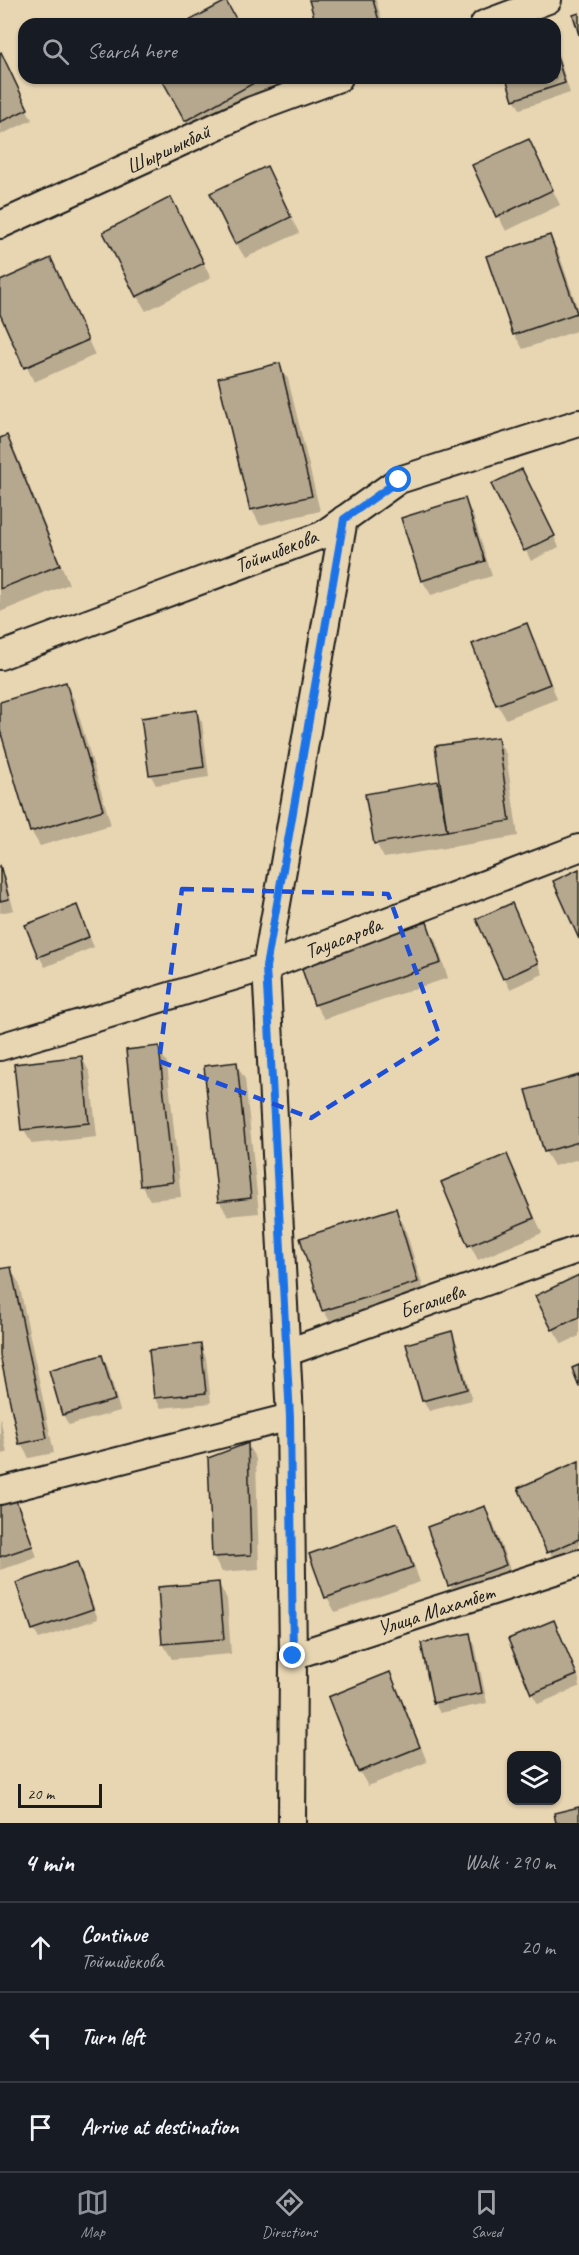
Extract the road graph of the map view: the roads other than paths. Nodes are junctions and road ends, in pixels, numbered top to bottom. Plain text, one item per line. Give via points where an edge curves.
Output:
1 (548, 0) edge
2 (500, 18) edge
3 (323, 84) edge
4 (0, 225) edge
5 (579, 423) edge
6 (344, 519) junction
7 (0, 656) edge
8 (579, 849) edge
9 (266, 967) junction
10 (0, 1047) edge
11 (579, 1249) edge
12 (285, 1353) junction
13 (290, 1417) junction
14 (0, 1491) edge
15 (579, 1563) edge
16 (293, 1656) junction
17 (292, 1823) edge

1 - 2 street
3 - 4 street, Шыршыкбай via 252,110
5 - 6 street, Тойшибекова via 399,480
6 - 7 street, Тойшибекова via 322,535
6 - 9 street
8 - 9 street, Тауасарова
9 - 10 street, Тауасарова
9 - 12 street
11 - 12 street, Бегалиева
12 - 13 street
13 - 14 street
13 - 16 street
15 - 16 street, Улица Махамбет
16 - 17 street

